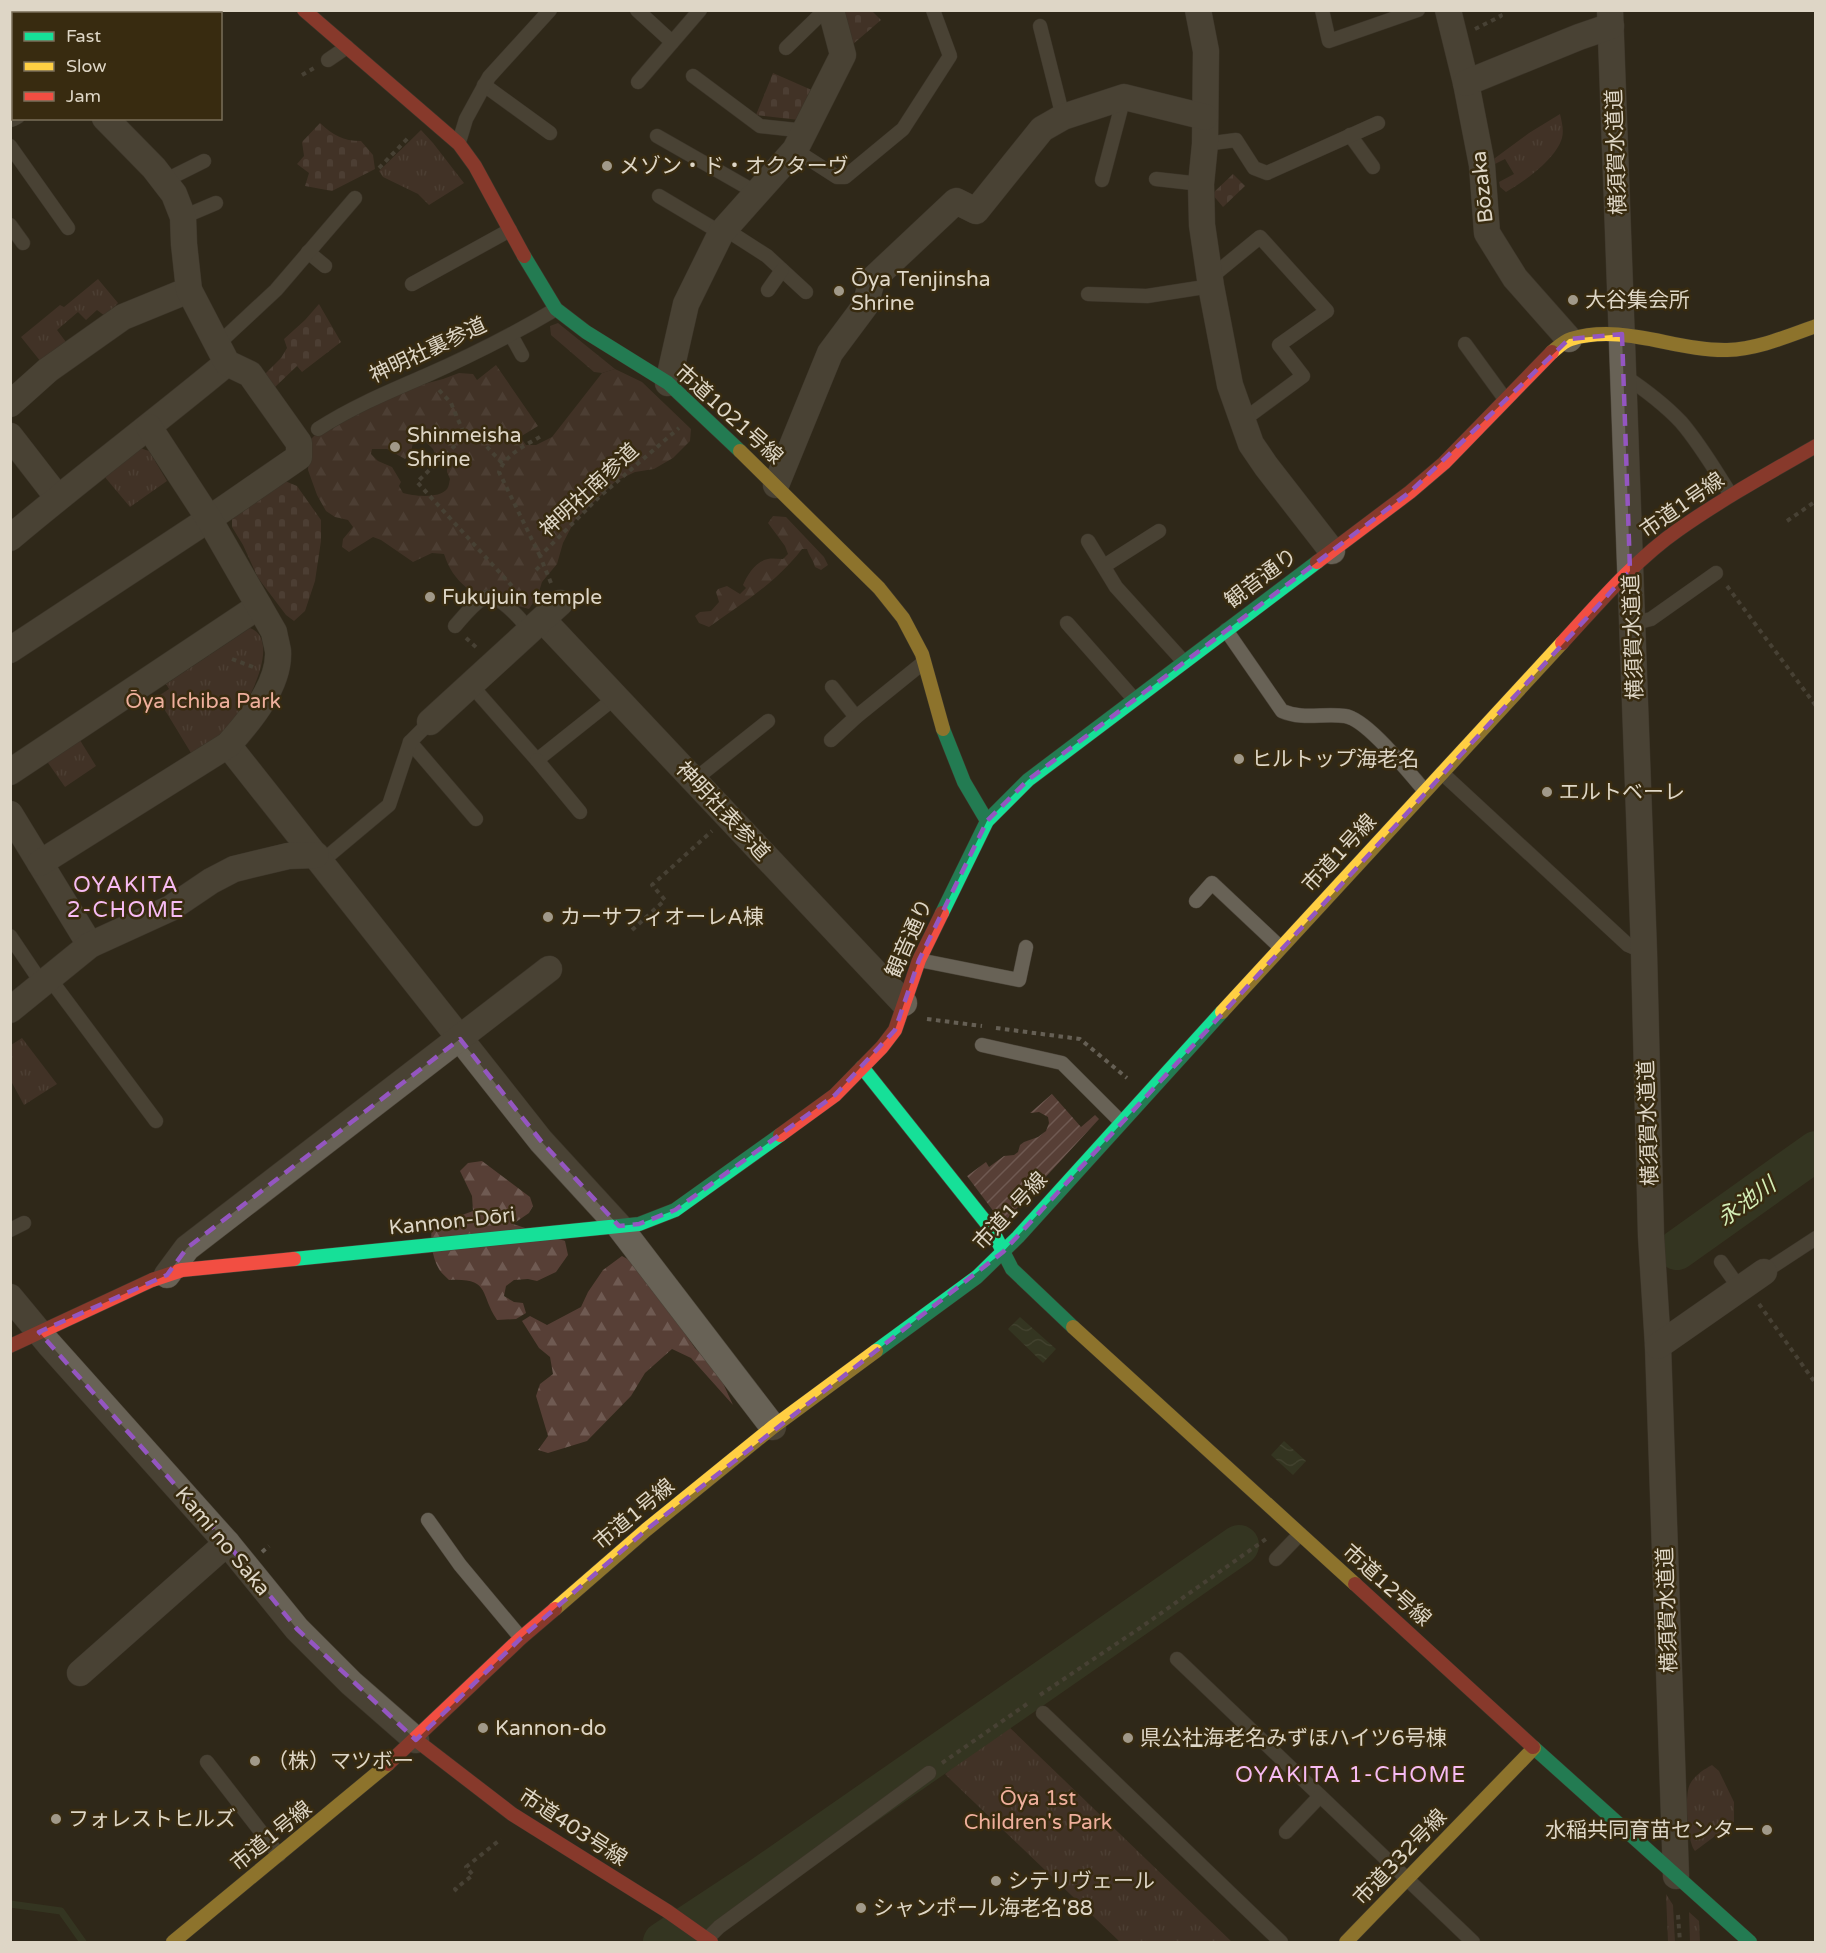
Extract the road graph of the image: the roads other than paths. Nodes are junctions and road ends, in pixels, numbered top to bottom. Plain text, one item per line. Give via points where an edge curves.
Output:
1 (550, 10) edge
2 (637, 10) edge
3 (699, 10) edge
4 (825, 10) edge
5 (831, 10) edge
6 (933, 10) edge
7 (1198, 10) edge
8 (1322, 10) edge
9 (1418, 10) edge
10 (1448, 10) edge
11 (305, 11) edge
12 (1611, 18) edge
13 (1040, 26) dead end
14 (672, 42) junction
15 (347, 47) junction
16 (786, 48) dead end
17 (328, 60) dead end
18 (693, 76) dead end
19 (638, 82) dead end
20 (1466, 83) junction
21 (484, 85) junction
22 (1124, 97) junction
23 (1063, 117) junction
24 (1205, 117) junction
25 (107, 120) edge
26 (1378, 123) dead end
27 (550, 133) dead end
28 (657, 135) dead end
29 (1350, 135) junction
30 (800, 140) junction
31 (459, 144) junction
32 (1205, 144) junction
33 (10, 146) edge
34 (204, 161) dead end
35 (1373, 167) dead end
36 (1156, 179) dead end
37 (1102, 180) dead end
38 (164, 182) junction
39 (1200, 184) junction
40 (758, 193) junction
41 (659, 196) dead end
42 (355, 198) dead end
43 (216, 203) dead end
44 (183, 217) junction
45 (10, 225) edge
46 (68, 228) dead end
47 (510, 230) junction
48 (723, 231) junction
49 (23, 243) dead end
50 (308, 252) junction
51 (325, 266) dead end
52 (782, 270) junction
53 (1210, 282) junction
54 (412, 284) dead end
55 (189, 290) junction
56 (768, 290) dead end
57 (806, 291) dead end
58 (1088, 294) dead end
59 (556, 309) junction
60 (1815, 326) edge
61 (1622, 334) junction
62 (511, 335) junction
63 (1569, 339) junction
64 (1465, 344) dead end
65 (222, 353) junction
66 (522, 355) dead end
67 (1623, 375) junction
68 (668, 383) junction
69 (1505, 399) junction
70 (10, 404) edge
71 (1242, 422) junction
72 (149, 427) junction
73 (318, 429) dead end
74 (1815, 446) edge
75 (14, 447) edge
76 (776, 485) junction
77 (1731, 495) junction
78 (58, 498) junction
79 (209, 519) junction
80 (1160, 531) dead end
81 (10, 538) edge
82 (1088, 541) dead end
83 (1332, 551) junction
84 (1104, 566) junction
85 (1630, 571) junction
86 (1716, 573) road end
87 (259, 606) junction
88 (544, 618) junction
89 (1632, 619) junction
90 (1067, 623) dead end
91 (455, 626) dead end
92 (1226, 630) junction
93 (10, 650) edge
94 (924, 662) junction
95 (1184, 662) junction
96 (471, 685) junction
97 (832, 687) dead end
98 (616, 697) junction
99 (1134, 699) junction
100 (856, 717) junction
101 (768, 721) dead end
102 (429, 723) joint
103 (831, 740) dead end
104 (410, 742) junction
105 (228, 745) junction
106 (537, 760) junction
107 (10, 772) edge
108 (1442, 773) junction
109 (694, 780) junction
110 (1425, 791) junction
111 (580, 812) dead end
112 (10, 814) edge
113 (476, 819) dead end
114 (987, 821) junction
115 (319, 858) junction
116 (40, 863) junction
117 (1196, 901) dead end
118 (10, 936) edge
119 (90, 945) junction
120 (1026, 947) dead end
121 (1280, 947) junction
122 (1644, 952) junction
123 (919, 960) junction
124 (549, 969) dead end
125 (46, 982) junction
126 (10, 1010) edge
127 (912, 1010) junction
128 (460, 1040) junction
129 (982, 1045) dead end
130 (862, 1067) junction
131 (156, 1121) dead end
132 (1120, 1122) junction
133 (24, 1223) dead end
134 (619, 1226) junction
135 (10, 1230) edge
136 (1815, 1238) edge
137 (1003, 1252) junction
138 (1720, 1262) dead end
139 (167, 1275) junction
140 (1750, 1282) junction
141 (10, 1297) edge
142 (39, 1332) junction
143 (10, 1346) edge
144 (1658, 1346) junction
145 (773, 1427) junction
146 (428, 1520) dead end
147 (1300, 1534) junction
148 (227, 1543) junction
149 (1276, 1559) dead end
150 (522, 1638) junction
151 (87, 1658) dead end
152 (1177, 1659) dead end
153 (1043, 1713) dead end
154 (416, 1740) junction
155 (1534, 1748) junction
156 (207, 1762) dead end
157 (929, 1773) road end
158 (1320, 1796) junction
159 (1286, 1832) dead end
160 (279, 1856) junction
161 (1676, 1876) junction
162 (1407, 1880) junction
163 (1756, 1925) dead end
164 (705, 1938) edge
165 (1747, 1940) edge
166 (172, 1942) edge
167 (1281, 1942) edge
168 (1347, 1942) edge
169 (1473, 1942) edge

1 - 21 lane
2 - 14 lane
3 - 14 lane
4 - 16 lane
5 - 30 street via 843,55
6 - 30 lane via 950,57 903,129 845,177 837,177
7 - 24 street via 1206,51
8 - 9 lane via 1329,41
10 - 20 street, Bōzaka
11 - 15 street, 市道1021号線
12 - 20 street via 1579,37
12 - 61 street, 横須賀水道道
13 - 23 lane
14 - 19 lane
15 - 17 lane
15 - 31 street, 市道1021号線
18 - 30 lane via 760,126
20 - 63 street, Bōzaka via 1482,165 1487,233 1515,278
21 - 27 lane
21 - 31 lane via 466,119
22 - 23 street
22 - 24 street
22 - 37 lane
23 - 76 street via 1042,129 976,211 956,201 872,280 864,306 831,353
24 - 32 street
25 - 38 street
26 - 29 lane
28 - 40 lane
29 - 32 lane via 1267,174 1254,168 1236,140
29 - 35 lane
30 - 40 street
31 - 47 street, 市道1021号線
32 - 39 street
33 - 46 lane
34 - 38 lane
36 - 39 lane
38 - 44 street via 174,194
39 - 53 street
40 - 48 street
41 - 48 lane
42 - 50 lane
43 - 44 lane
44 - 55 street
45 - 49 lane
47 - 54 lane
47 - 59 street, 市道1021号線
48 - 52 lane
48 - 68 street via 686,304
50 - 51 lane
50 - 65 lane
52 - 56 lane
52 - 57 lane
53 - 58 lane via 1147,296
53 - 71 street via 1230,385
53 - 71 lane via 1260,237 1327,311 1279,345 1303,376
55 - 65 street
55 - 70 street via 123,317 48,370
59 - 62 lane, 神明社裏参道
59 - 68 street, 市道1021号線
60 - 61 street, 観音通り via 1769,343 1728,350 1694,348
61 - 63 street, 観音通り
61 - 67 street, 横須賀水道道
62 - 66 lane
62 - 73 lane, 神明社裏参道 via 343,412
63 - 69 street, 観音通り via 1546,356
64 - 69 lane
65 - 72 street
65 - 79 street via 250,374 299,443 299,458
67 - 77 lane via 1646,390 1680,422
67 - 85 street, 横須賀水道道
68 - 76 street, 市道1021号線
69 - 83 street, 観音通り via 1444,463
71 - 83 street via 1266,466
72 - 78 street
72 - 79 street
74 - 77 street, 市道1号線
75 - 78 street
76 - 94 street, 市道1021号線 via 879,588 903,618
77 - 85 street, 市道1号線 via 1676,531
78 - 81 street
79 - 87 street
79 - 93 street
80 - 84 lane
82 - 84 lane
83 - 92 street, 観音通り
84 - 95 lane via 1116,587
85 - 89 street, 横須賀水道道
85 - 108 street, 市道1号線
86 - 89 lane via 1651,619
87 - 105 street via 274,633 276,665 261,704
87 - 107 street
88 - 91 lane via 490,596 483,598
88 - 96 street
88 - 98 street, 神明社表参道
89 - 122 street, 横須賀水道道
90 - 99 lane
92 - 95 street, 観音通り
92 - 110 lane via 1282,711 1293,716 1349,716 1375,735
94 - 100 lane
94 - 114 street, 市道1021号線 via 956,763
95 - 99 street, 観音通り
96 - 102 street
96 - 106 lane
97 - 100 lane
98 - 106 lane
98 - 109 street, 神明社表参道
99 - 114 street, 観音通り via 1028,780
100 - 103 lane
101 - 109 lane
102 - 104 lane
104 - 113 lane
104 - 115 lane via 389,805
105 - 115 street
105 - 116 street
106 - 111 lane
108 - 110 street, 市道1号線
108 - 122 lane via 1628,945
109 - 127 street, 神明社表参道
110 - 121 street, 市道1号線
112 - 116 street
114 - 123 street, 観音通り
115 - 119 street via 288,856 234,869 171,908
115 - 128 street
116 - 119 street
117 - 121 lane via 1212,883
118 - 125 lane
119 - 125 street
120 - 123 lane via 1019,980
121 - 132 street, 市道1号線
122 - 144 street, 横須賀水道道
123 - 127 street, 観音通り
124 - 128 street
125 - 126 street
125 - 131 lane
127 - 130 street, 観音通り
128 - 134 street via 541,1141
128 - 139 street via 187,1248
129 - 132 lane via 1062,1063
130 - 134 street, Kannon-Dōri via 835,1095 675,1210 639,1224
130 - 137 street, 市道12号線 via 992,1230
132 - 137 street, 市道1号線
133 - 135 lane
134 - 139 street, Kannon-Dōri via 198,1267
134 - 145 street
136 - 140 lane
137 - 145 street, 市道1号線 via 977,1277
137 - 147 street, 市道12号線 via 1012,1269 1057,1312
138 - 140 lane
139 - 142 street, Kannon-Dōri
140 - 144 street
141 - 142 street, Kami no Saka
142 - 143 street, Kannon-Dōri
142 - 148 street, Kami no Saka
144 - 161 street, 横須賀水道道
145 - 150 street, 市道1号線
146 - 150 lane via 460,1565
147 - 149 lane
147 - 155 street, 市道12号線
148 - 151 street
148 - 154 street, Kami no Saka via 297,1629
150 - 154 street, 市道1号線
152 - 158 lane
153 - 167 lane
154 - 160 street, 市道1号線
154 - 164 street, 市道403号線 via 512,1814
155 - 161 street, 市道12号線
155 - 162 street, 市道332号線
156 - 160 lane
157 - 164 lane
158 - 159 lane
158 - 162 lane
160 - 166 street, 市道1号線
161 - 165 street, 市道12号線
162 - 168 street, 市道332号線
162 - 169 lane
163 - 165 lane

